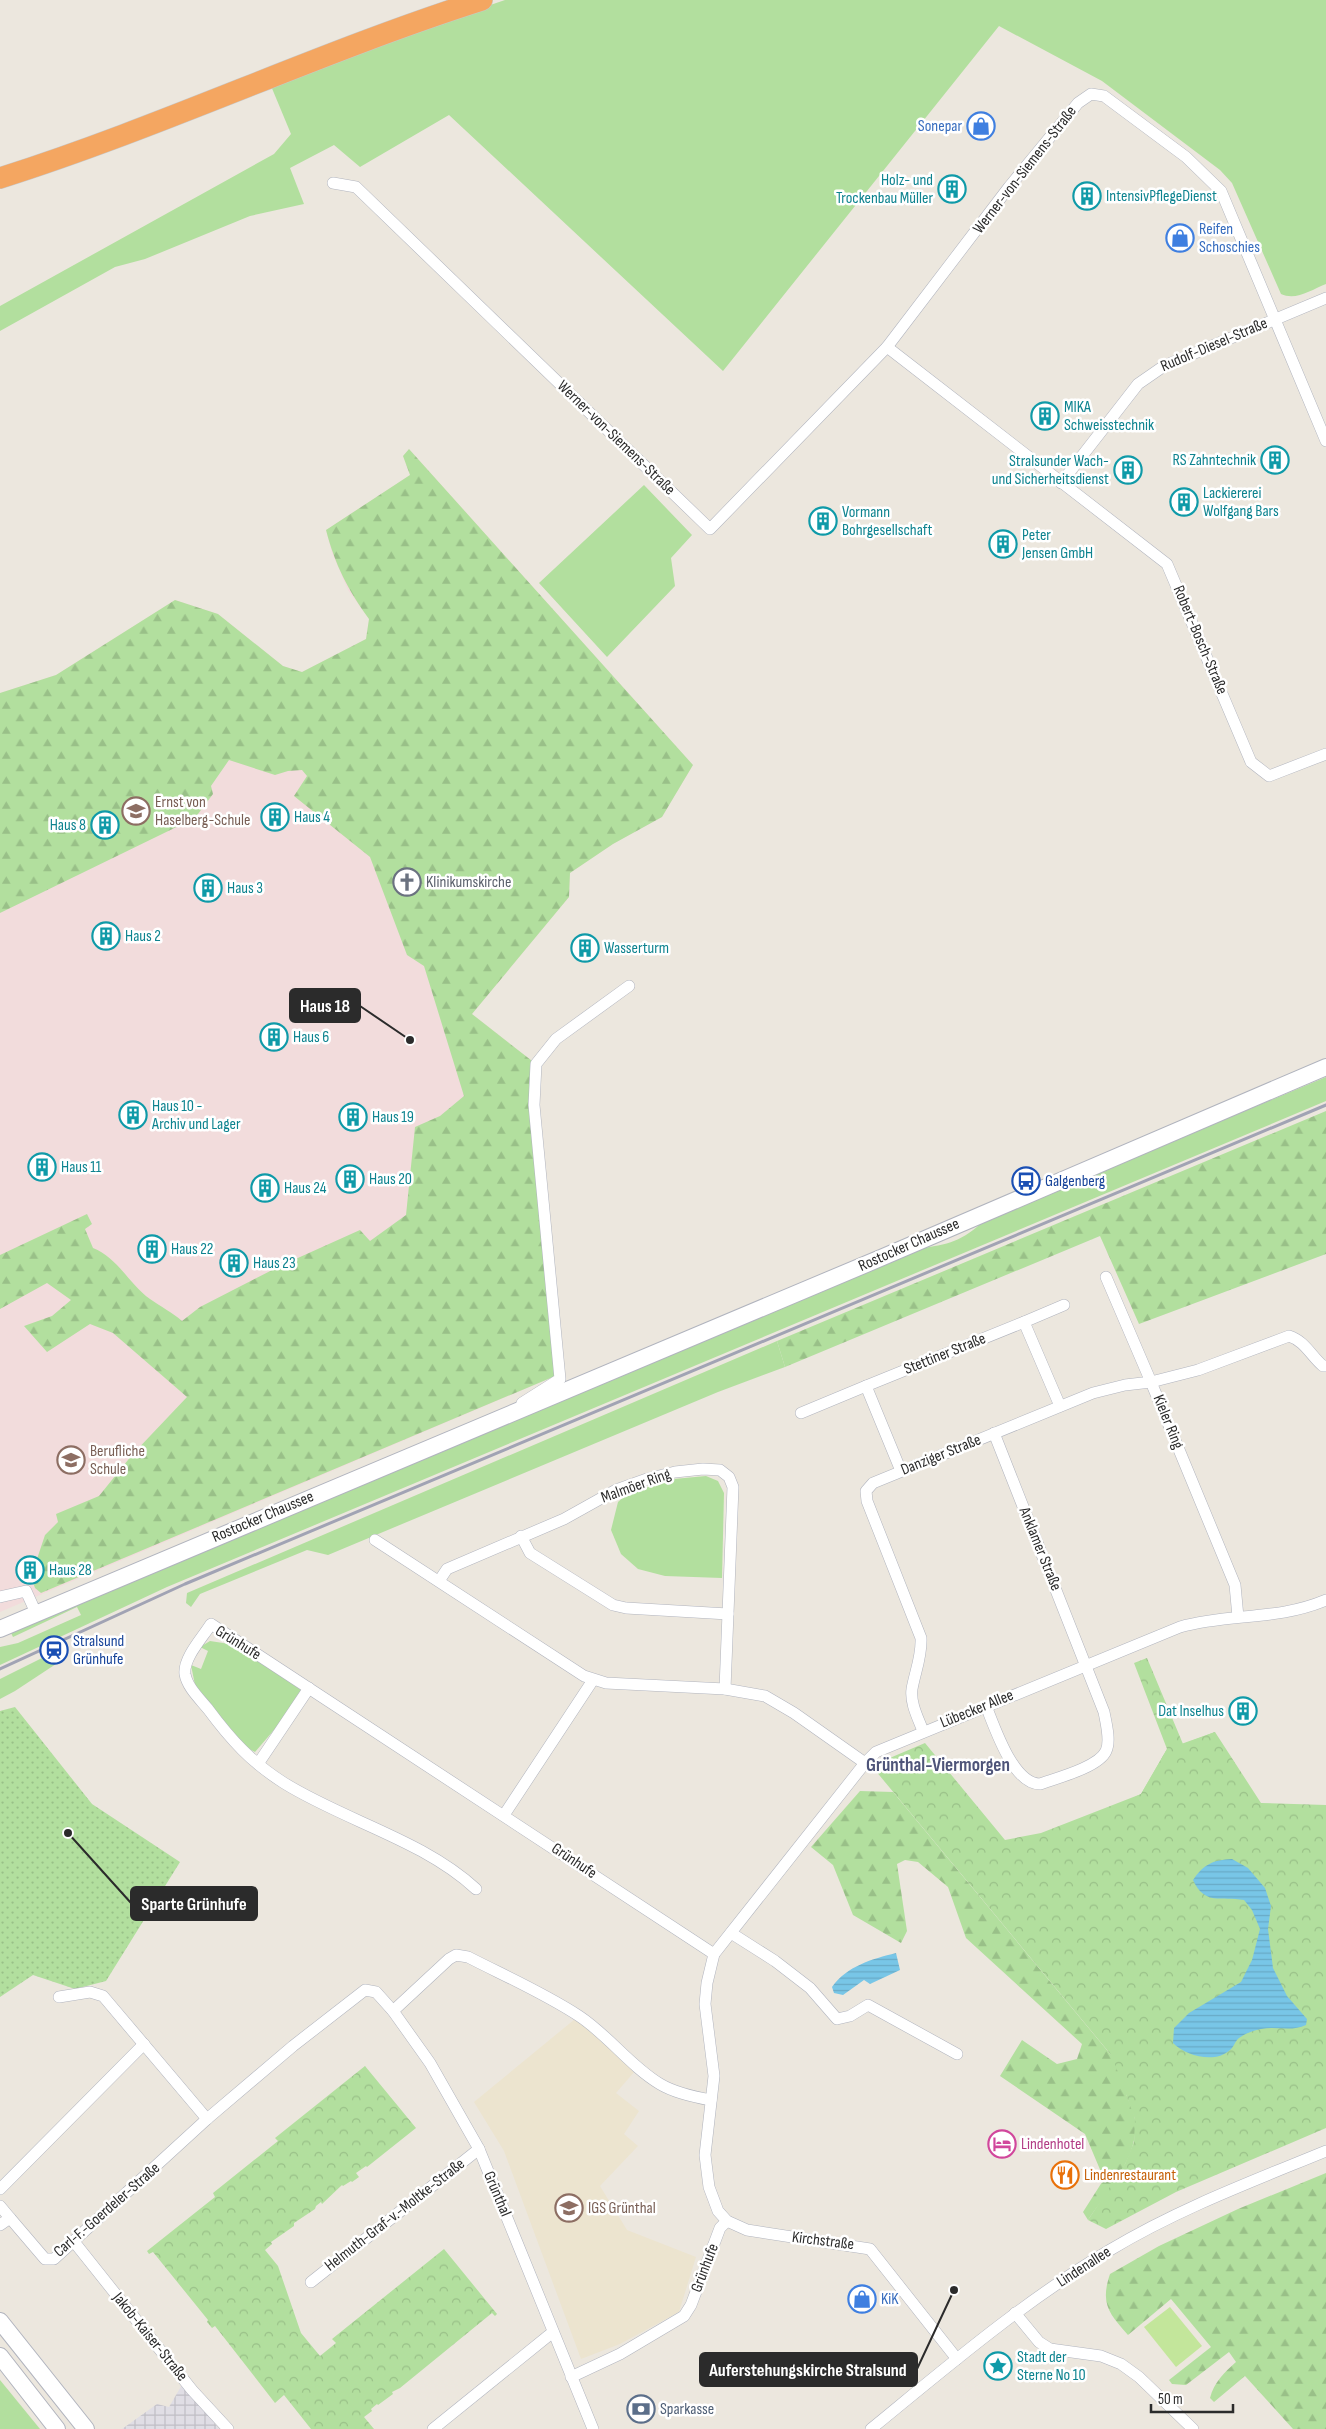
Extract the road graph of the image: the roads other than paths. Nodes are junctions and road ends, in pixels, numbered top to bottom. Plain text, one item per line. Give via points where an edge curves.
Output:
1 (482, 0) edge
2 (0, 178) edge
3 (333, 183) dead end
4 (1326, 298) edge
5 (1274, 320) junction
6 (887, 347) junction
7 (1326, 441) edge
8 (1060, 483) junction
9 (1326, 754) edge
10 (628, 986) dead end
11 (1326, 1067) edge
12 (1106, 1277) dead end
13 (1064, 1305) dead end
14 (1024, 1322) junction
15 (1326, 1366) edge
16 (1151, 1382) junction
17 (866, 1386) junction
18 (1060, 1406) junction
19 (801, 1413) dead end
20 (490, 1422) junction
21 (994, 1433) junction
22 (901, 1471) junction
23 (521, 1536) junction
24 (374, 1540) dead end
25 (439, 1581) junction
26 (0, 1598) edge
27 (1326, 1600) edge
28 (36, 1613) junction
29 (728, 1614) junction
30 (1238, 1617) junction
31 (0, 1629) edge
32 (1086, 1665) junction
33 (593, 1680) junction
34 (309, 1688) junction
35 (725, 1689) junction
36 (986, 1706) junction
37 (924, 1731) junction
38 (865, 1763) junction
39 (258, 1764) junction
40 (504, 1815) junction
41 (476, 1889) dead end
42 (731, 1933) junction
43 (714, 1954) junction
44 (360, 1994) joint
45 (59, 1997) dead end
46 (393, 2010) junction
47 (144, 2044) junction
48 (957, 2054) dead end
49 (711, 2100) junction
50 (207, 2119) junction
51 (479, 2149) junction
52 (1326, 2151) edge
53 (0, 2190) edge
54 (0, 2206) edge
55 (10, 2218) junction
56 (727, 2221) junction
57 (0, 2225) edge
58 (75, 2242) junction
59 (312, 2282) dead end
60 (1014, 2313) junction
61 (0, 2321) edge
62 (553, 2332) junction
63 (0, 2356) edge
64 (956, 2359) junction
65 (571, 2377) junction
66 (57, 2429) edge
67 (86, 2429) edge
68 (228, 2429) edge
69 (433, 2429) edge
70 (593, 2429) edge
71 (871, 2429) edge
72 (1192, 2429) edge

1 - 2 highway via 350,46 132,132
3 - 6 street, Werner-von-Siemens-Straße via 356,187 710,529
4 - 5 street, Rudolf-Diesel-Straße
5 - 6 street, Werner-von-Siemens-Straße via 1221,191 1178,151 1104,96 1091,94 1078,103 1009,187
5 - 7 street
5 - 8 street, Rudolf-Diesel-Straße via 1149,375 1138,384
6 - 8 street
8 - 9 street, Robert-Bosch-Straße via 1167,564 1251,762 1269,776
10 - 20 street, Rostocker Chaussee via 556,1039 536,1064 534,1105 560,1379
11 - 20 main road, Rostocker Chaussee
12 - 16 street
13 - 14 street, Stettiner Straße
14 - 17 street, Stettiner Straße
14 - 18 street
15 - 16 street, Kieler Ring via 1312,1357 1302,1342 1289,1336 1198,1370
16 - 18 street, Danziger Straße via 1109,1388
16 - 30 street, Kieler Ring via 1234,1585
17 - 19 street, Stettiner Straße
17 - 22 street
18 - 21 street, Danziger Straße
20 - 28 main road, Rostocker Chaussee
21 - 22 street, Danziger Straße
21 - 32 street, Anklamer Straße
22 - 37 street, Danziger Straße via 873,1483 866,1491 867,1501 920,1632 922,1648 912,1690 913,1704
23 - 25 street, Malmöer Ring via 447,1569
23 - 29 street via 530,1553 613,1605
23 - 29 street, Malmöer Ring via 564,1519 616,1490 647,1479 703,1468 720,1470 729,1477 733,1487
24 - 25 street
25 - 33 street
26 - 28 street via 26,1591
27 - 30 street, Lübecker Allee via 1291,1612
28 - 31 main road, Rostocker Chaussee
29 - 35 street, Malmöer Ring
30 - 32 street, Lübecker Allee via 1180,1627
32 - 36 street, Lübecker Allee
32 - 36 street, Anklamer Straße via 1108,1730 1107,1750 1098,1762 1040,1784 1031,1784 1005,1752
33 - 35 street
33 - 40 street
34 - 39 street
34 - 39 street, Grünhufe via 211,1624 187,1662 185,1674 234,1744
34 - 40 street, Grünhufe
35 - 38 street via 749,1692 776,1701
36 - 37 street, Lübecker Allee
37 - 38 street, Lübecker Allee via 886,1746
38 - 42 street, Lübecker Allee
39 - 41 street, Grünhufe via 284,1783 429,1857
40 - 43 street, Grünhufe
42 - 43 street, Lübecker Allee
42 - 48 street via 810,1988 837,2019 850,2016 868,2005
43 - 49 street via 705,2004 714,2076
44 - 46 street, Grünthal via 365,1990 376,1992
44 - 50 street, Carl-F.-Goerdeler-Straße
45 - 47 street via 90,1992 102,1996
46 - 49 street via 448,1959 456,1955 468,1957 578,2016 662,2085
46 - 51 street, Grünthal via 430,2064
47 - 50 street
47 - 53 street
49 - 56 street via 706,2171 712,2200
50 - 58 street, Carl-F.-Goerdeler-Straße
51 - 59 street, Helmuth-Graf-v.-Moltke-Straße
51 - 62 street, Grünthal
52 - 60 street, Lindenallee via 1229,2190 1148,2229
54 - 55 street, Carl-F.-Goerdeler-Straße
55 - 57 street
55 - 58 street, Carl-F.-Goerdeler-Straße via 45,2259 54,2259
56 - 64 street, Kirchstraße via 747,2230 870,2249
56 - 65 street, Grünhufe via 720,2228 684,2316 620,2354
58 - 68 street, Jakob-Kaiser-Straße via 192,2390
60 - 64 street, Lindenallee
60 - 72 street via 1039,2342 1050,2349 1101,2356 1121,2364 1139,2377
61 - 67 main road
62 - 65 street, Grünthal
62 - 69 street
63 - 66 main road
64 - 71 street, Lindenallee
65 - 70 street, Grünthal

